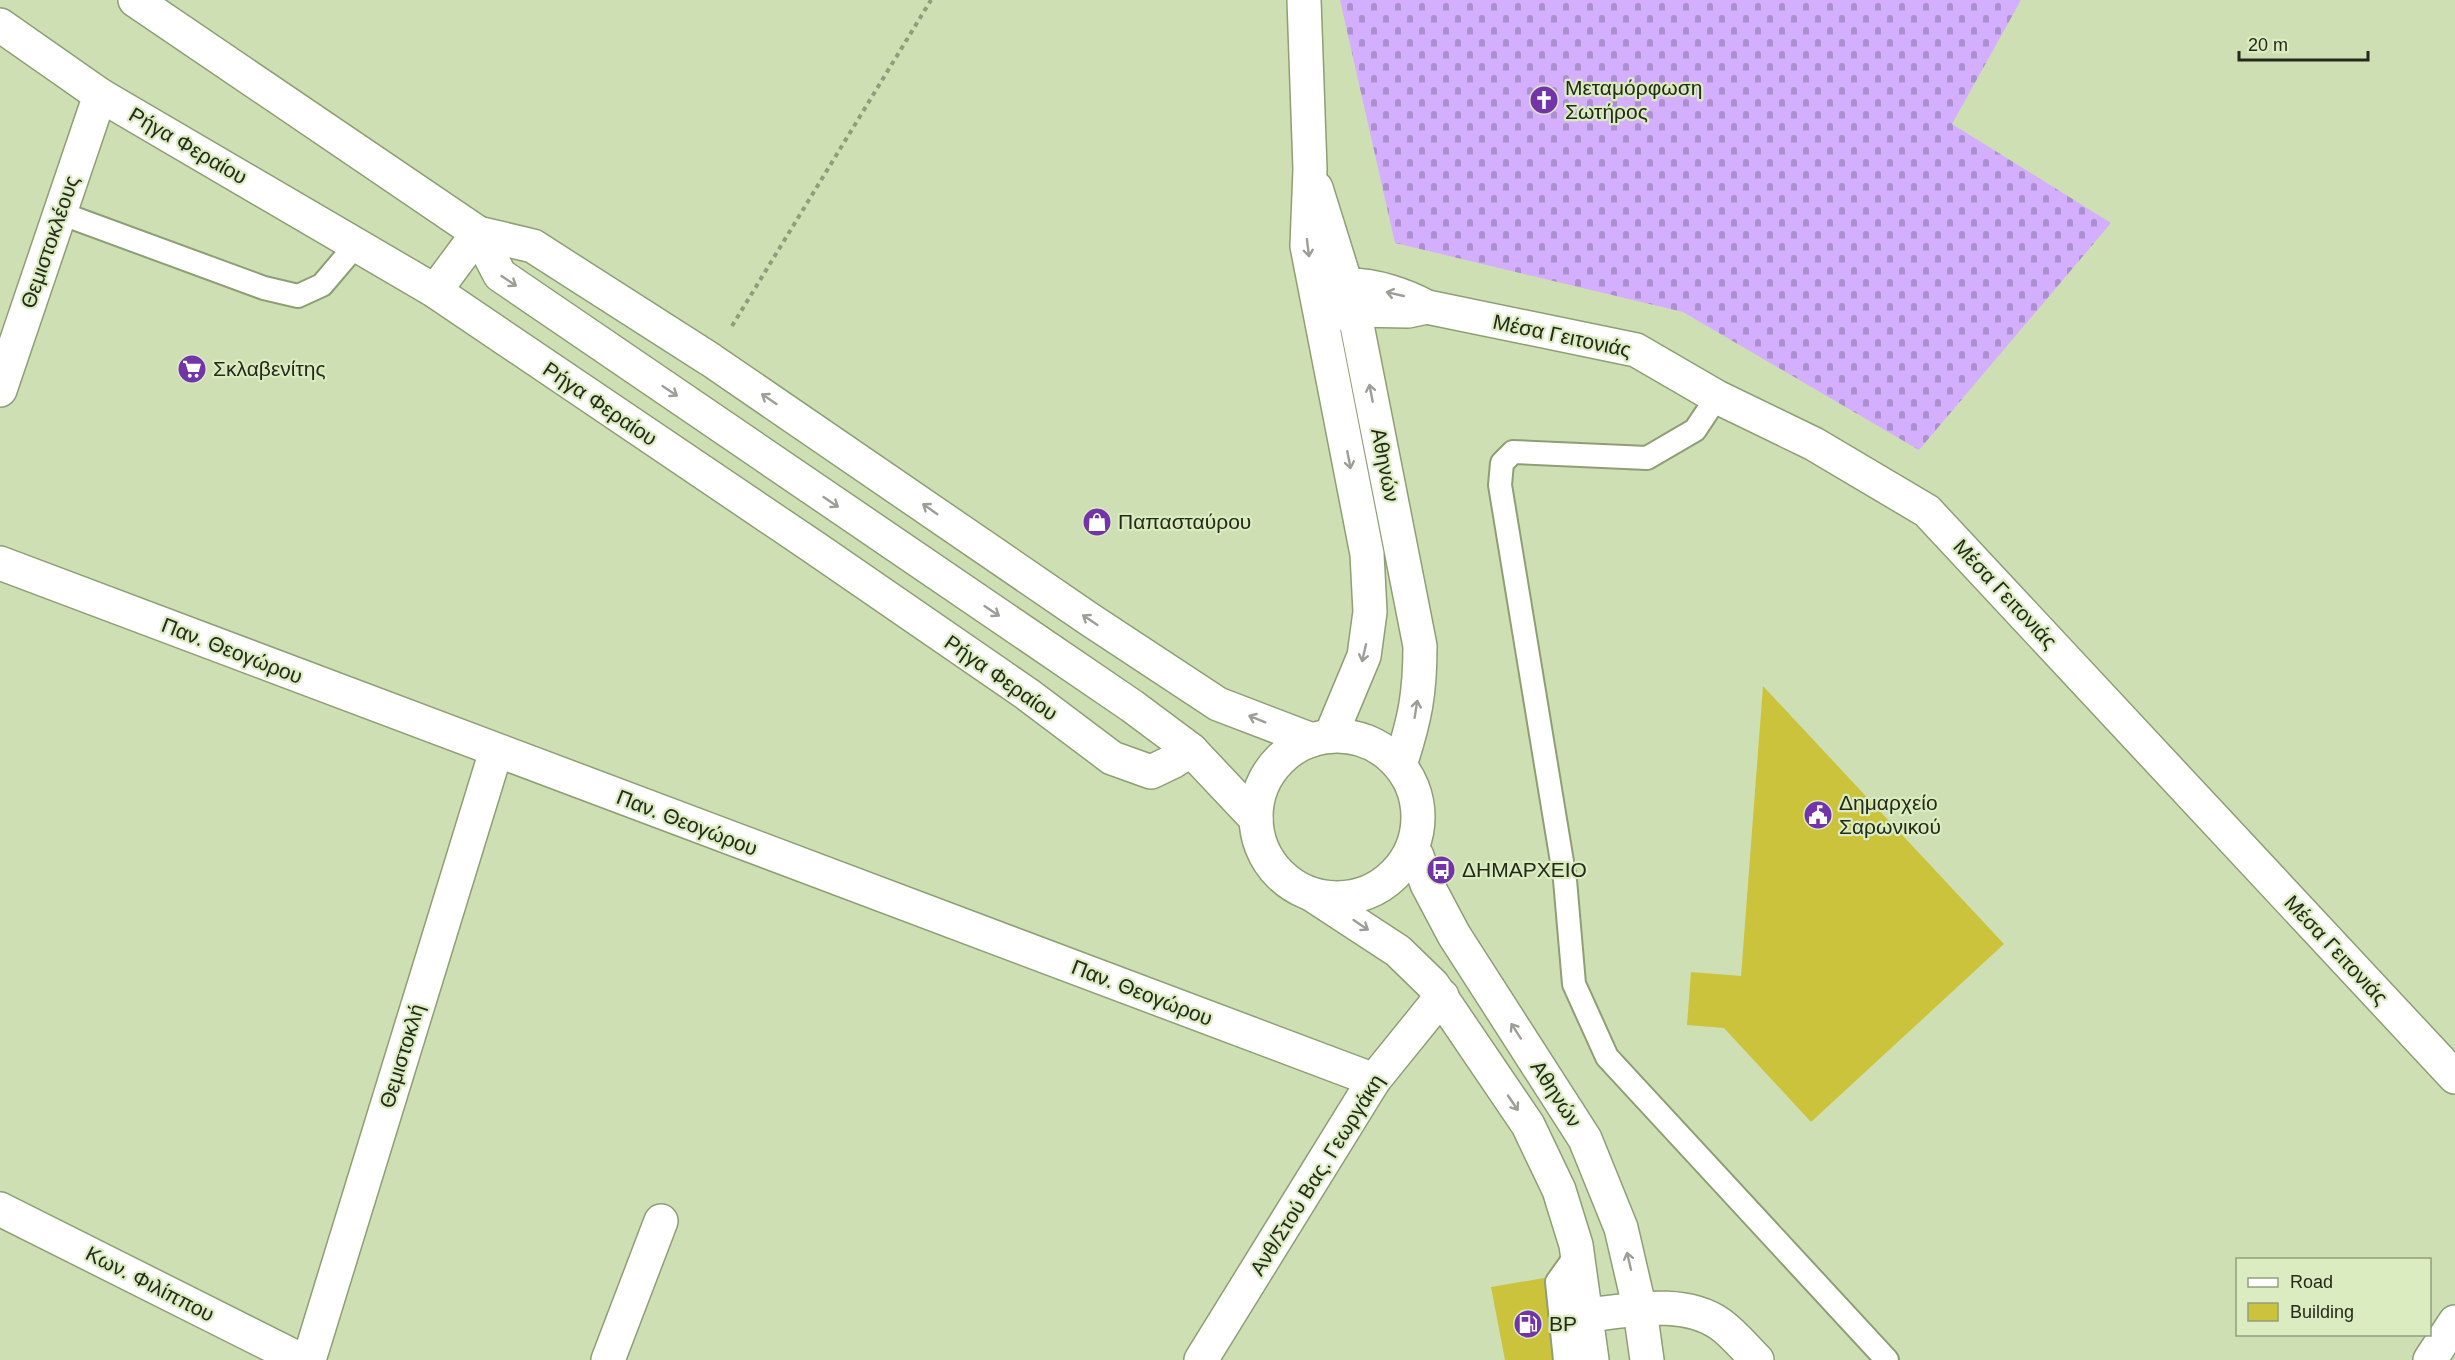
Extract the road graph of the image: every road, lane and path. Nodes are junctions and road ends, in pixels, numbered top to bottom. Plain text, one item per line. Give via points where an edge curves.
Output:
1 (135, 0) edge
2 (931, 0) edge
3 (1304, 0) edge
4 (0, 25) edge
5 (100, 95) junction
6 (60, 213) junction
7 (478, 233) junction
8 (356, 245) junction
9 (435, 291) junction
10 (1335, 301) junction
11 (711, 360) junction
12 (0, 390) edge
13 (1717, 397) junction
14 (0, 563) edge
15 (1322, 737) junction
16 (1191, 750) junction
17 (496, 751) junction
18 (1400, 765) junction
19 (1256, 819) junction
20 (1412, 850) junction
21 (1311, 894) junction
22 (1442, 996) junction
23 (2455, 1077) edge
24 (1374, 1080) junction
25 (0, 1209) edge
26 (661, 1221) dead end
27 (1577, 1254) junction
28 (1640, 1310) junction
29 (1587, 1316) junction
30 (2455, 1322) edge
31 (301, 1360) edge
32 (309, 1360) edge
33 (608, 1360) edge
34 (1201, 1360) edge
35 (1565, 1360) edge
36 (1592, 1360) edge
37 (1647, 1360) edge
38 (1757, 1360) edge
39 (1887, 1360) edge
40 (2430, 1360) edge

1 - 7 street
2 - 11 path
3 - 10 street, Αθηνών via 1310,169 1307,246
4 - 5 street, Ρήγα Φεραίου
5 - 6 street, Θεμιστοκλέους
5 - 8 street, Ρήγα Φεραίου
6 - 8 lane via 264,288 298,296 322,285
6 - 12 street, Θεμιστοκλέους
7 - 9 street
7 - 11 street via 533,246
7 -> 16 street via 500,275
8 - 9 street, Ρήγα Φεραίου
9 - 16 street, Ρήγα Φεραίου via 1027,694 1112,758 1151,772
10 - 13 street, Μέσα Γειτονιάς via 1408,311 1427,308 1636,350
10 -> 15 street, Αθηνών via 1367,554 1370,612 1365,656
18 -> 10 street, Αθηνών via 1414,722 1420,686 1420,646
15 -> 11 street via 1218,704
13 - 23 street, Μέσα Γειτονιάς via 1814,444 1927,511
13 - 39 lane via 1695,430 1647,458 1513,452 1502,463 1500,485 1565,880 1574,984 1607,1057
14 - 17 street, Παν. Θεογώρου
15 - 18 street via 1345,736 1376,746
15 - 19 street via 1282,757 1262,786
16 - 19 street
17 - 24 street, Παν. Θεογώρου
17 - 32 street, Θεμιστοκλή
18 - 20 street via 1415,791 1419,821
19 - 21 street via 1263,851 1282,878
20 - 21 street via 1395,875 1372,890 1341,898
28 -> 20 street, Αθηνών via 1621,1228 1585,1139 1454,935
21 -> 22 street, Αθηνών via 1398,951
22 - 24 street, Ανθ/Στού Βας. Γεωργάκη
22 -> 27 street, Αθηνών via 1528,1125 1559,1190
24 - 34 street, Ανθ/Στού Βας. Γεωργάκη
25 - 31 street, Κων. Φιλίππου
26 - 33 street
27 - 29 street, Αθηνών
27 - 35 lane via 1557,1282
28 - 29 street
28 - 37 street, Αθηνών
28 - 38 street via 1674,1309 1709,1318 1733,1335
29 - 36 street, Αθηνών
30 - 40 street

